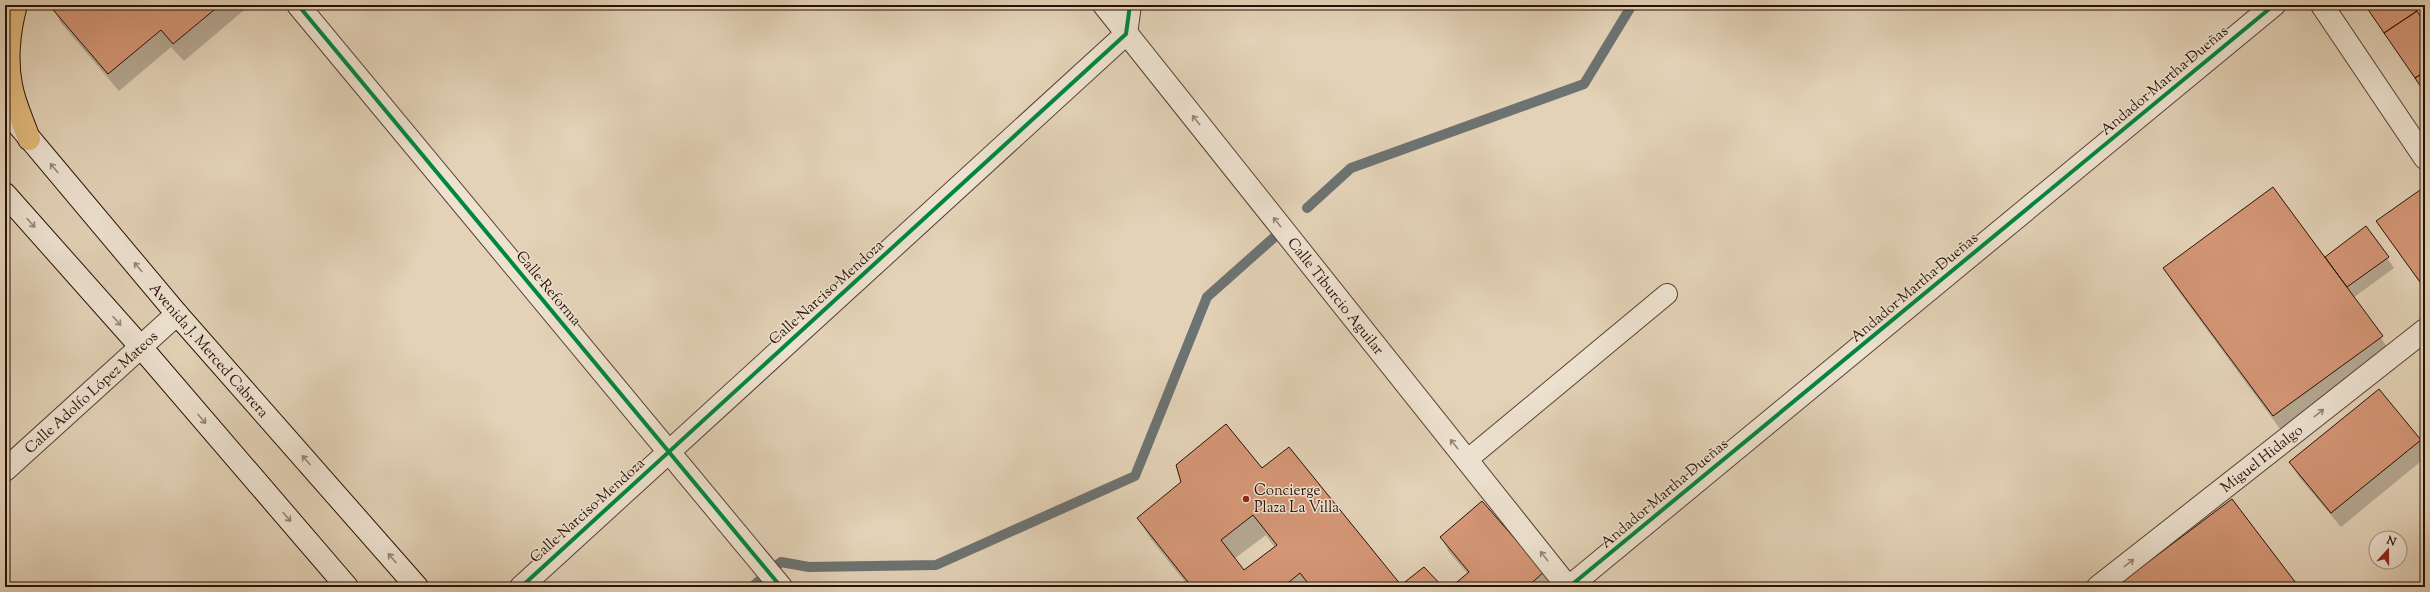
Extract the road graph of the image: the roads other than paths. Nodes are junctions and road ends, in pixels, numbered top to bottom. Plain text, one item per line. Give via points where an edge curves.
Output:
1 (16, 5) edge
2 (298, 5) edge
3 (1104, 5) edge
4 (1130, 5) edge
5 (2274, 5) edge
6 (2322, 5) edge
7 (1126, 34) junction
8 (5, 109) edge
9 (29, 138) junction
10 (2425, 158) edge
11 (5, 194) edge
12 (1667, 294) dead end
13 (177, 314) junction
14 (2425, 330) edge
15 (140, 346) junction
16 (669, 452) junction
17 (1467, 460) junction
18 (5, 470) edge
19 (347, 587) edge
20 (417, 587) edge
21 (521, 587) edge
22 (781, 587) edge
23 (1569, 587) edge
24 (2098, 587) edge

1 - 9 main road via 12,19 11,86
2 - 16 street, Calle Reforma
3 - 7 street, Calle Tiburcio Aguilar
4 - 7 street
5 - 23 street, Andador Martha Dueñas
6 - 10 street
7 - 16 street, Calle Narciso Mendoza
17 -> 7 street, Calle Tiburcio Aguilar
8 - 9 street, Avenida J. Merced Cabrera
13 -> 9 street, Avenida J. Merced Cabrera
11 -> 15 street
12 - 17 lane
13 - 15 street, Calle Adolfo López Mateos
20 -> 13 street, Avenida J. Merced Cabrera
24 -> 14 street, Miguel Hidalgo
15 - 18 street, Calle Adolfo López Mateos
15 -> 19 street
16 - 21 street, Calle Narciso Mendoza
16 - 22 street, Calle Reforma
23 -> 17 street, Calle Tiburcio Aguilar

